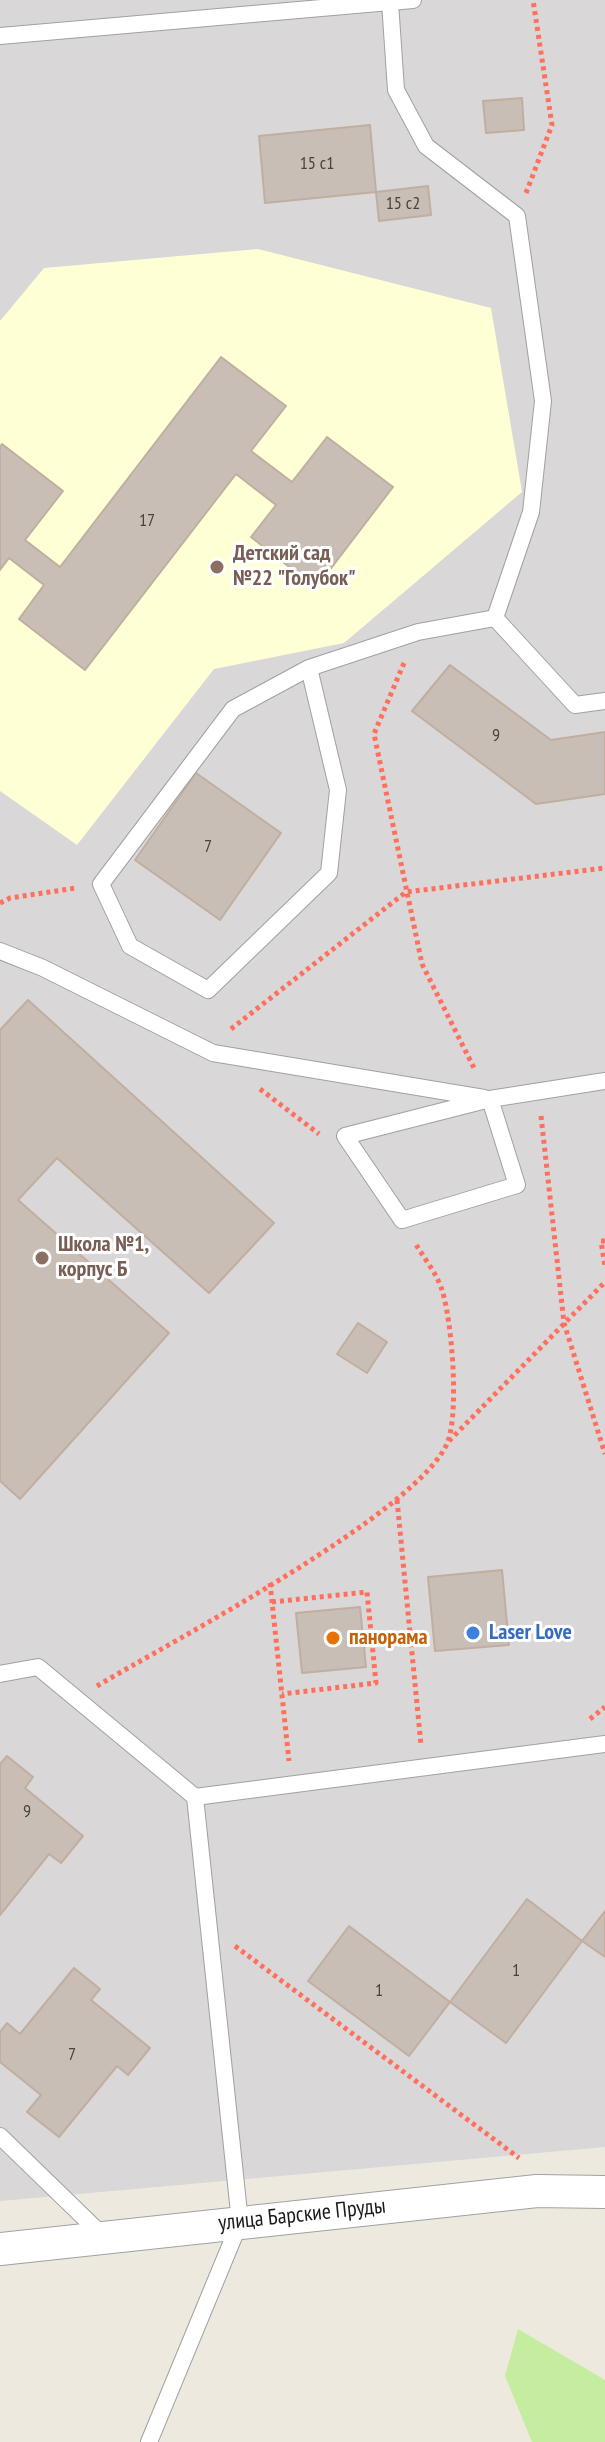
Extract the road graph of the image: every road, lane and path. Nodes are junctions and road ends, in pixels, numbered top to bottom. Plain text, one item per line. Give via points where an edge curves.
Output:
1 (413, 0) edge
2 (533, 0) edge
3 (390, 2) junction
4 (0, 36) edge
5 (517, 216) junction
6 (495, 618) junction
7 (418, 632) junction
8 (309, 668) junction
9 (605, 701) edge
10 (605, 868) edge
11 (101, 884) junction
12 (406, 892) junction
13 (0, 903) edge
14 (0, 951) edge
15 (210, 1051) junction
16 (605, 1081) edge
17 (538, 1091) junction
18 (490, 1099) junction
19 (321, 1135) dead end
20 (402, 1220) junction
21 (605, 1241) edge
22 (605, 1267) edge
23 (605, 1282) edge
24 (564, 1323) junction
25 (448, 1441) junction
26 (605, 1454) edge
27 (397, 1499) junction
28 (270, 1583) junction
29 (272, 1602) junction
30 (0, 1674) edge
31 (282, 1694) junction
32 (76, 1699) junction
33 (605, 1744) edge
34 (423, 1768) junction
35 (292, 1784) junction
36 (195, 1797) junction
37 (208, 1925) junction
38 (0, 2136) edge
39 (529, 2166) dead end
40 (605, 2192) edge
41 (240, 2222) junction
42 (103, 2236) junction
43 (0, 2249) edge
44 (149, 2442) edge

1 - 3 lane
2 - 5 path via 552,125
3 - 4 lane
3 - 5 lane via 396,90 426,146
5 - 6 lane via 543,401 531,512
6 - 7 lane
6 - 9 lane via 575,705
7 - 8 lane
7 - 12 path via 374,734
8 - 11 lane via 233,709
8 - 11 lane via 338,790 329,873 208,990 130,946
10 - 12 path
11 - 13 path
12 - 15 path
12 - 18 path via 422,964
14 - 15 lane
15 - 18 lane
15 - 19 path
16 - 17 lane
17 - 18 lane
17 - 24 path
18 - 20 lane via 517,1185
18 - 20 lane via 345,1136
20 - 25 path via 442,1289 455,1369
21 - 22 path
23 - 24 path
24 - 25 path
24 - 26 path
25 - 27 path
27 - 28 path via 362,1528
27 - 34 path
28 - 29 path
28 - 32 path
29 - 31 path
29 - 31 path via 367,1592 376,1683
30 - 32 lane via 38,1667
31 - 35 path
32 - 36 lane
33 - 34 lane
34 - 35 lane
35 - 36 lane
36 - 37 lane
37 - 39 path
37 - 41 lane
38 - 42 lane
40 - 41 street, улица Барские Пруды via 537,2191
41 - 42 street, улица Барские Пруды
41 - 44 lane
42 - 43 street, улица Барские Пруды

